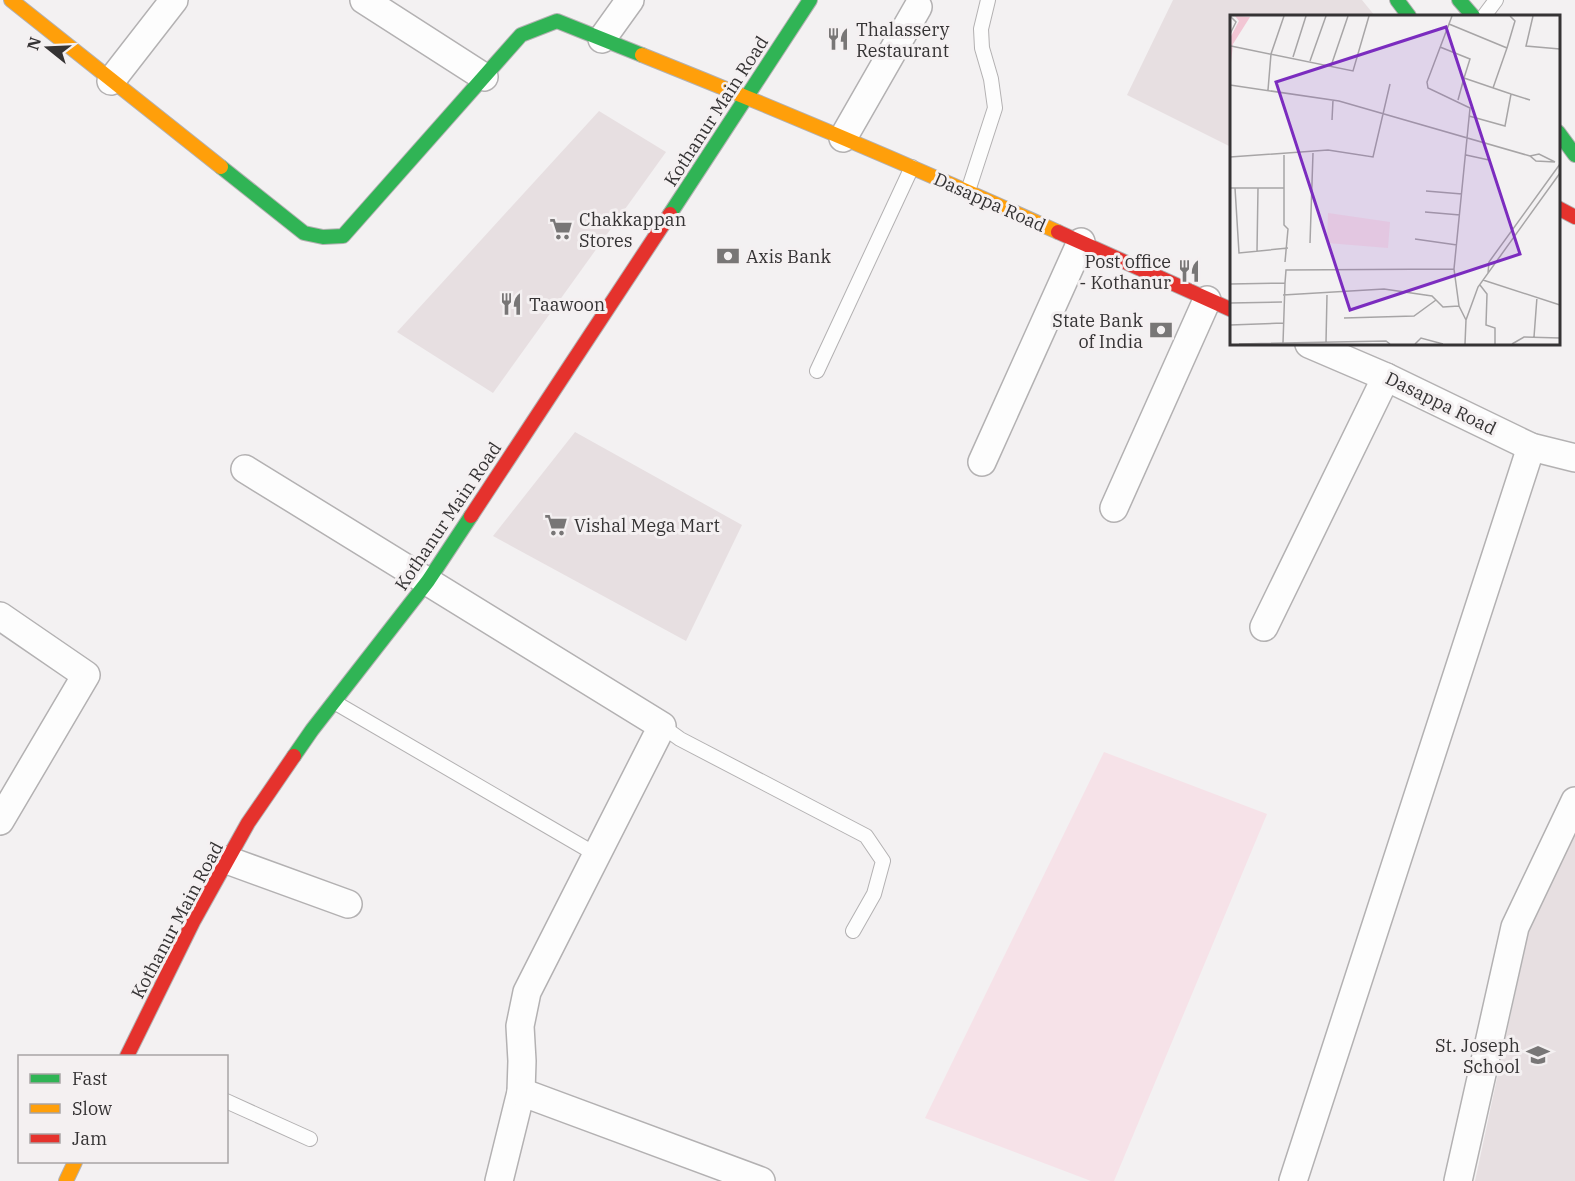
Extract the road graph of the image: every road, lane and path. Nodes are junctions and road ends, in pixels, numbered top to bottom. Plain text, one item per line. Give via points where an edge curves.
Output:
1 (11, 0) edge
2 (174, 0) edge
3 (364, 0) edge
4 (630, 0) edge
5 (810, 0) edge
6 (988, 0) edge
7 (1396, 0) edge
8 (1459, 0) edge
9 (1496, 0) edge
10 (918, 7) dead end
11 (1408, 15) edge
12 (1472, 15) edge
13 (1485, 15) edge
14 (602, 39) junction
15 (484, 77) junction
16 (111, 81) junction
17 (747, 97) junction
18 (1560, 135) edge
19 (843, 138) junction
20 (1575, 154) edge
21 (912, 167) junction
22 (968, 191) junction
23 (1560, 210) edge
24 (1575, 217) edge
25 (1081, 242) junction
26 (1207, 300) junction
27 (1230, 309) edge
28 (1311, 345) edge
29 (817, 371) dead end
30 (1386, 377) junction
31 (1531, 447) junction
32 (1575, 458) edge
33 (982, 462) dead end
34 (245, 469) dead end
35 (1114, 508) dead end
36 (428, 581) junction
37 (0, 616) edge
38 (1264, 627) dead end
39 (334, 702) junction
40 (662, 726) junction
41 (1575, 801) edge
42 (4, 805) edge
43 (597, 855) junction
44 (227, 860) junction
45 (348, 904) dead end
46 (853, 931) dead end
47 (128, 1055) edge
48 (521, 1092) junction
49 (228, 1102) edge
50 (310, 1139) dead end
51 (74, 1163) edge
52 (66, 1181) edge
53 (499, 1181) edge
54 (761, 1181) edge
55 (1293, 1181) edge
56 (1458, 1181) edge

1 - 16 street, Dasappa Road
2 - 16 street
3 - 15 street
4 - 14 street
5 - 17 street, Kothanur Main Road
6 - 22 lane via 981,29 982,48 995,108
7 - 11 street
8 - 12 street
9 - 13 lane
10 - 19 street
14 - 15 street, Dasappa Road via 557,21 521,35
14 - 17 street, Dasappa Road
15 - 16 street, Dasappa Road via 343,236 323,237 304,232
17 - 19 street, Dasappa Road
17 - 36 street, Kothanur Main Road
18 - 20 street
19 - 21 street, Dasappa Road
21 - 22 street, Dasappa Road
21 - 29 lane
22 - 25 street, Dasappa Road
23 - 24 street
25 - 26 street, Dasappa Road
25 - 33 street
26 - 27 street, Dasappa Road
26 - 35 street
28 - 30 street, Dasappa Road
30 - 31 street, Dasappa Road
30 - 38 street
31 - 32 street, Dasappa Road
31 - 55 street
34 - 36 street
36 - 39 street, Kothanur Main Road
36 - 40 street
37 - 42 street via 86,675
39 - 43 lane
39 - 44 street, Kothanur Main Road via 248,823
40 - 43 street
40 - 46 lane via 866,836 883,861 874,894
41 - 56 street via 1515,927
43 - 48 street via 527,992 520,1026
44 - 45 street
44 - 47 street, Kothanur Main Road
48 - 53 street
48 - 54 street
49 - 50 lane
51 - 52 street

